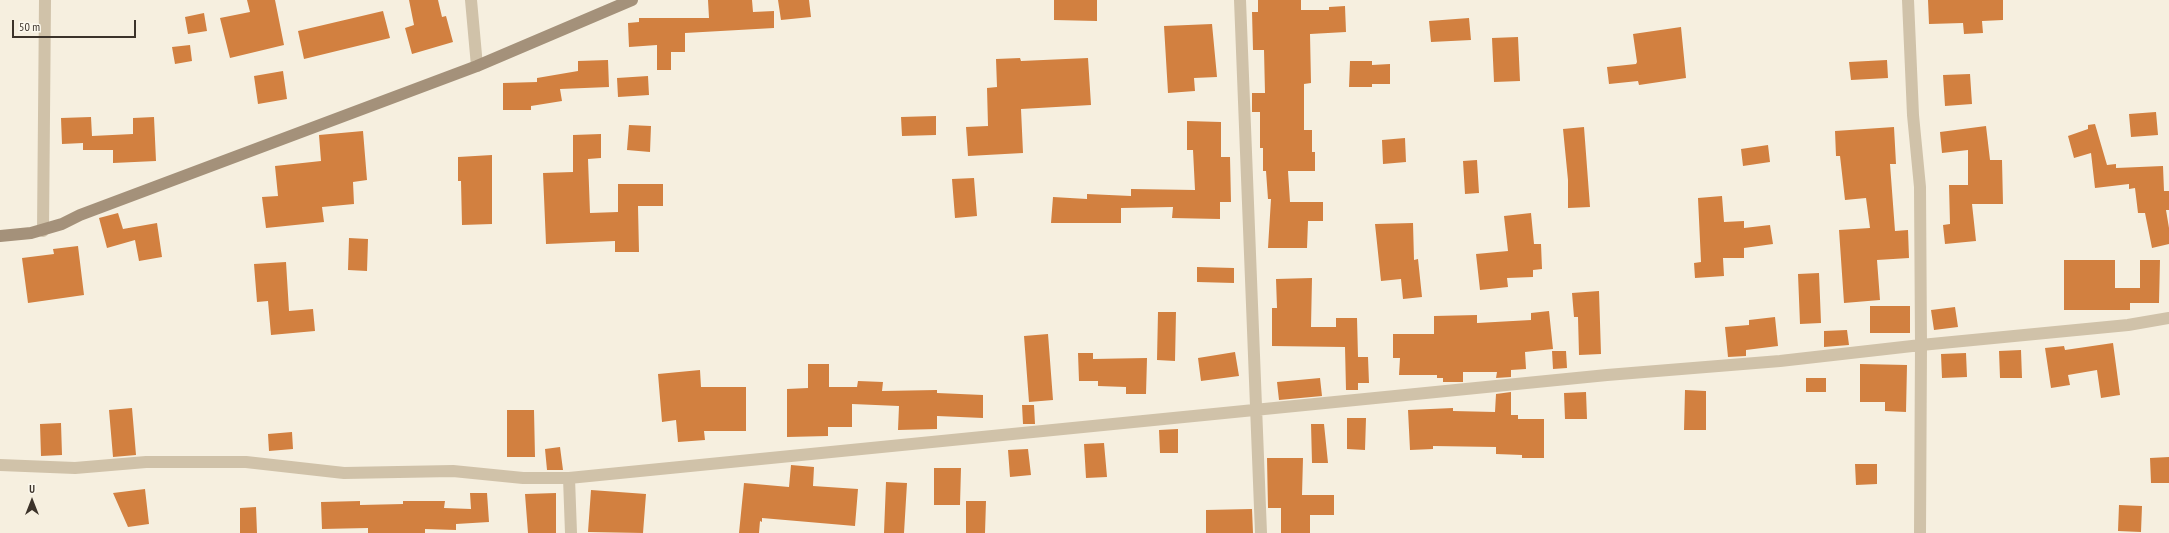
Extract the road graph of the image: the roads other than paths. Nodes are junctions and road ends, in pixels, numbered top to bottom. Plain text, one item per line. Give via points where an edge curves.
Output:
1 (45, 0) edge
2 (471, 0) edge
3 (632, 0) edge
4 (1240, 0) edge
5 (1908, 0) edge
6 (477, 66) junction
7 (43, 231) junction
8 (0, 236) edge
9 (2169, 318) edge
10 (1921, 345) junction
11 (1255, 410) junction
12 (0, 466) edge
13 (569, 478) junction
14 (571, 533) edge
15 (1260, 533) edge
16 (1920, 533) edge

1 - 7 street
2 - 6 street
3 - 6 street
4 - 11 street
5 - 10 street via 1913,115 1920,187
6 - 7 street
7 - 8 street
9 - 10 street via 2128,325
10 - 11 street via 1780,361 1599,375
10 - 16 street
11 - 13 street
11 - 15 street
12 - 13 street via 75,468 146,462 246,462 344,473 453,471 523,478
13 - 14 street

